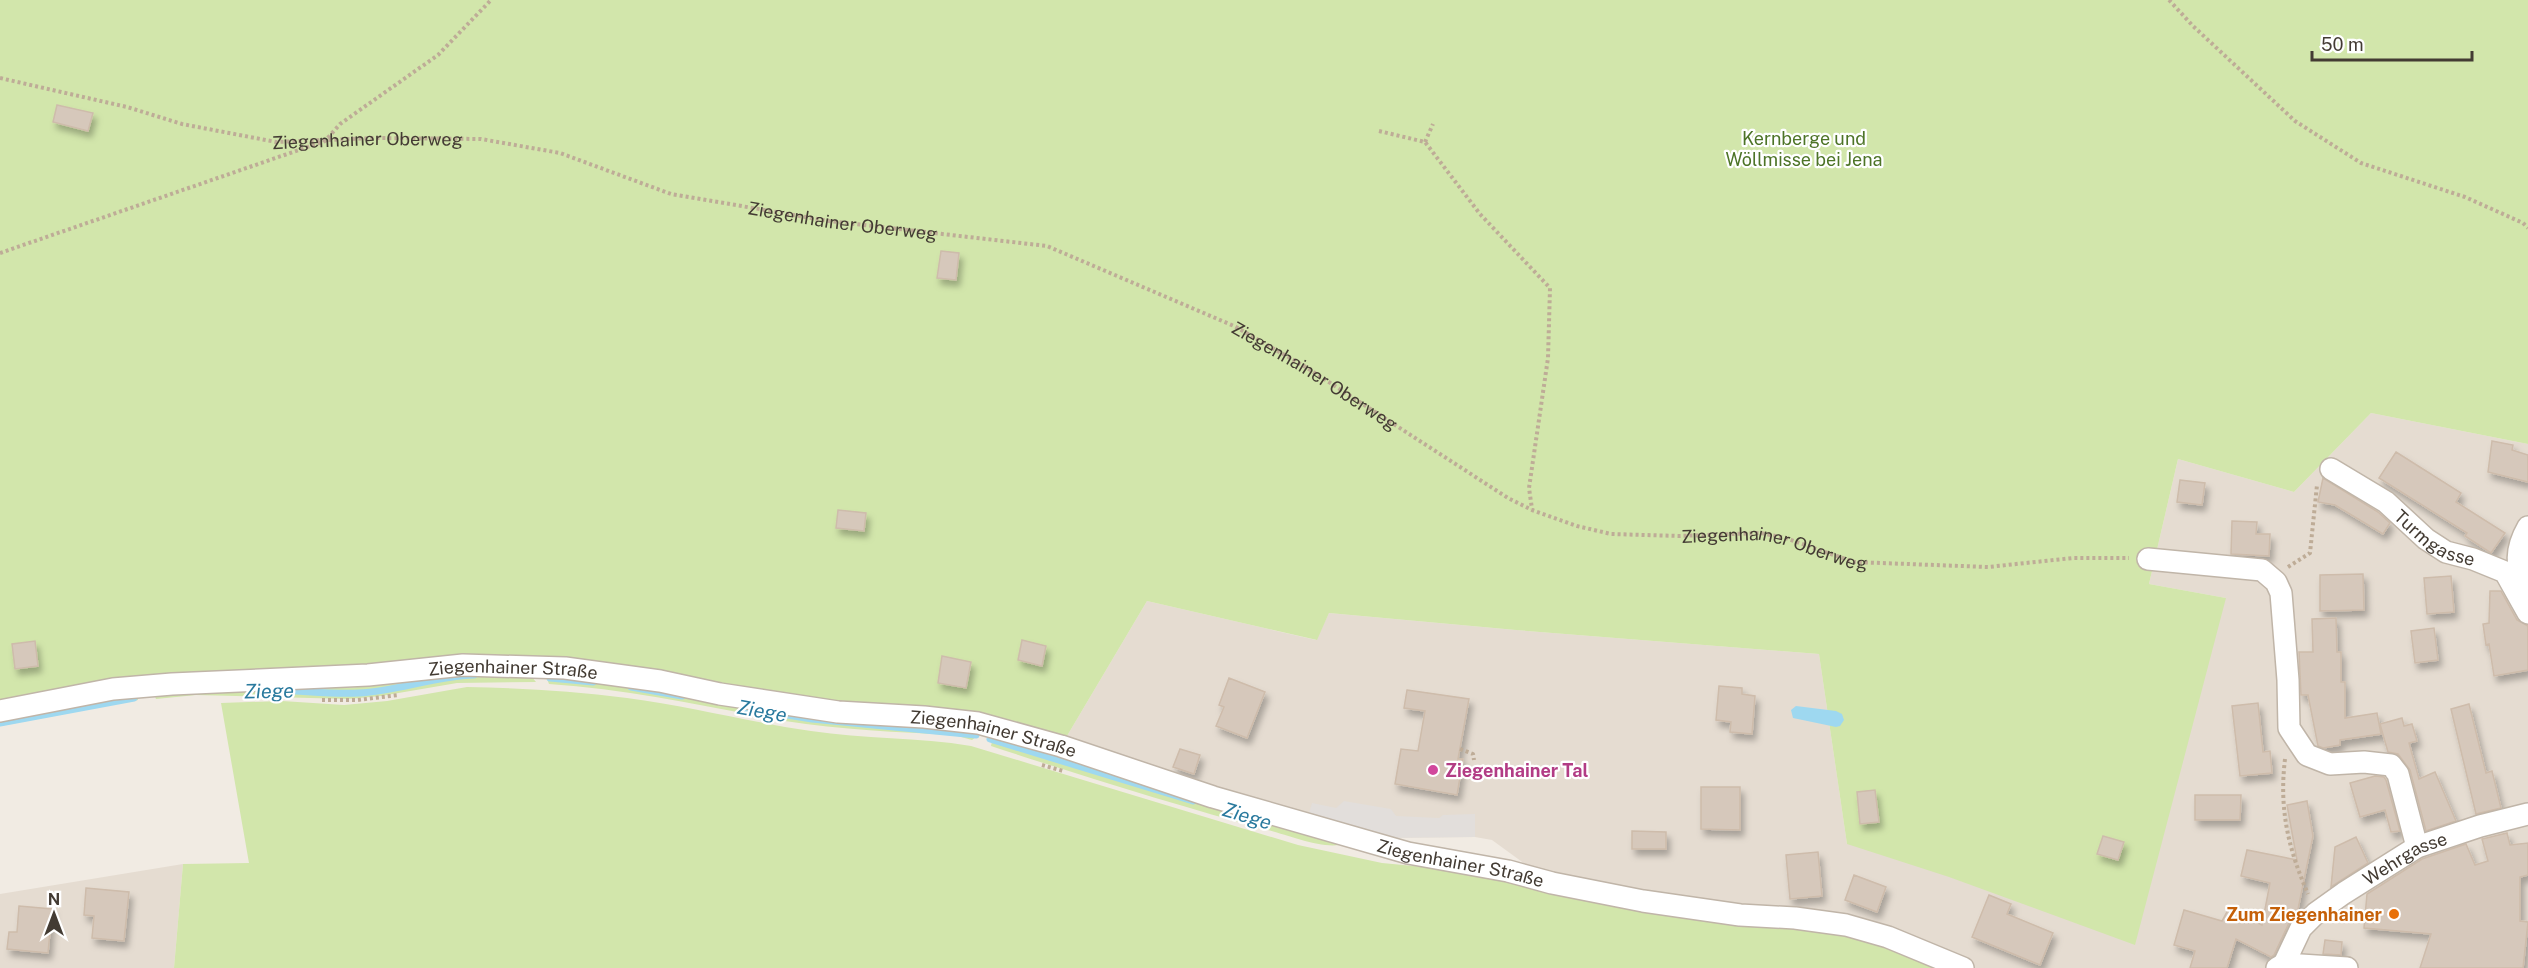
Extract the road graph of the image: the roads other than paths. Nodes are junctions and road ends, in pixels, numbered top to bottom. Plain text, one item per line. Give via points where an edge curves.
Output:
1 (2324, 473) road end
2 (2528, 527) edge
3 (2148, 559) road end
4 (2528, 606) edge
5 (2528, 613) edge
6 (0, 711) edge
7 (2528, 814) edge
8 (2417, 847) junction
9 (2281, 966) edge
10 (1963, 968) edge
11 (2347, 968) edge

1 - 5 street, Turmgasse via 2386,502 2446,552 2505,572
2 - 4 street via 2516,560
3 - 8 street via 2262,570 2276,582 2281,593 2289,728 2307,755 2330,764 2391,765 2398,774
6 - 10 street, Ziegenhainer Straße via 102,691 172,684 368,675 463,665 565,668 838,712 978,723 1408,853 1643,901 1846,925 1888,937
7 - 8 street, Wehrgasse
8 - 9 street, Wehrgasse via 2316,913 2301,928
9 - 11 street

